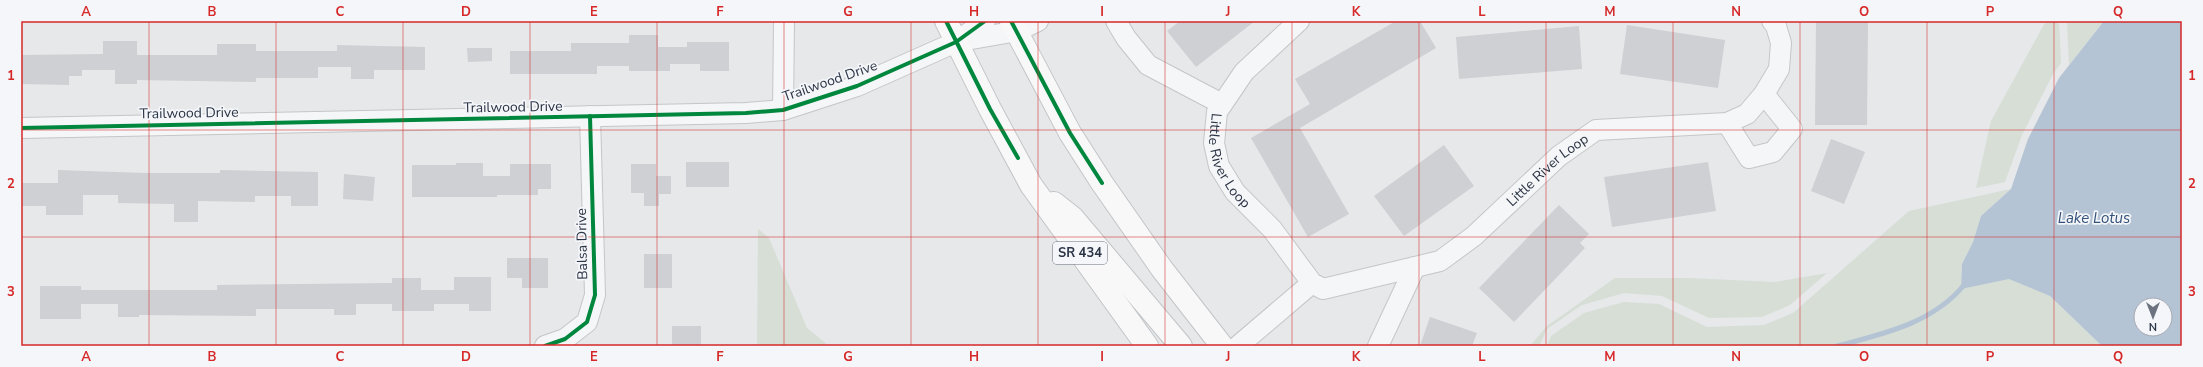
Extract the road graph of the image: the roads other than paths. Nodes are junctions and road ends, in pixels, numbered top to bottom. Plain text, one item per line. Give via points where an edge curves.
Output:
1 (784, 21) edge
2 (946, 21) edge
3 (985, 21) edge
4 (1038, 21) edge
5 (1116, 21) edge
6 (1299, 21) edge
7 (1772, 21) edge
8 (1014, 26) edge
9 (956, 42) junction
10 (1764, 94) junction
11 (1222, 104) junction
12 (783, 110) junction
13 (590, 116) junction
14 (1727, 123) junction
15 (21, 128) edge
16 (1031, 185) junction
17 (1415, 267) junction
18 (1312, 283) junction
19 (545, 346) edge
20 (1147, 346) edge
21 (1181, 346) edge
22 (1222, 346) edge
23 (1238, 346) edge
24 (1378, 346) edge

1 - 12 street
2 - 9 main road, SR 434
3 - 9 street, Trailwood Drive
4 - 8 street, Trailwood Drive
5 - 11 street via 1148,65
6 - 11 street, Little River Loop via 1244,72
7 - 10 street, Little River Loop via 1782,43 1779,69
8 - 9 street, Trailwood Drive
8 - 22 main road via 1067,126 1102,184 1162,269
9 - 12 street, Trailwood Drive via 857,86
9 - 16 main road, SR 434
10 - 14 street, Little River Loop via 1747,114
10 - 14 street via 1792,129 1773,152 1749,158
11 - 18 street, Little River Loop via 1217,112 1214,143 1219,166 1235,192 1272,229
12 - 13 street, Trailwood Drive
13 - 15 street, Trailwood Drive
13 - 19 street, Balsa Drive via 595,295 587,322 565,339
14 - 17 street, Little River Loop via 1596,130 1559,156 1474,236 1440,261
16 - 20 main road, SR 434
16 - 21 main road via 1073,218
17 - 18 street, Little River Loop via 1323,289
17 - 24 street
18 - 23 street

